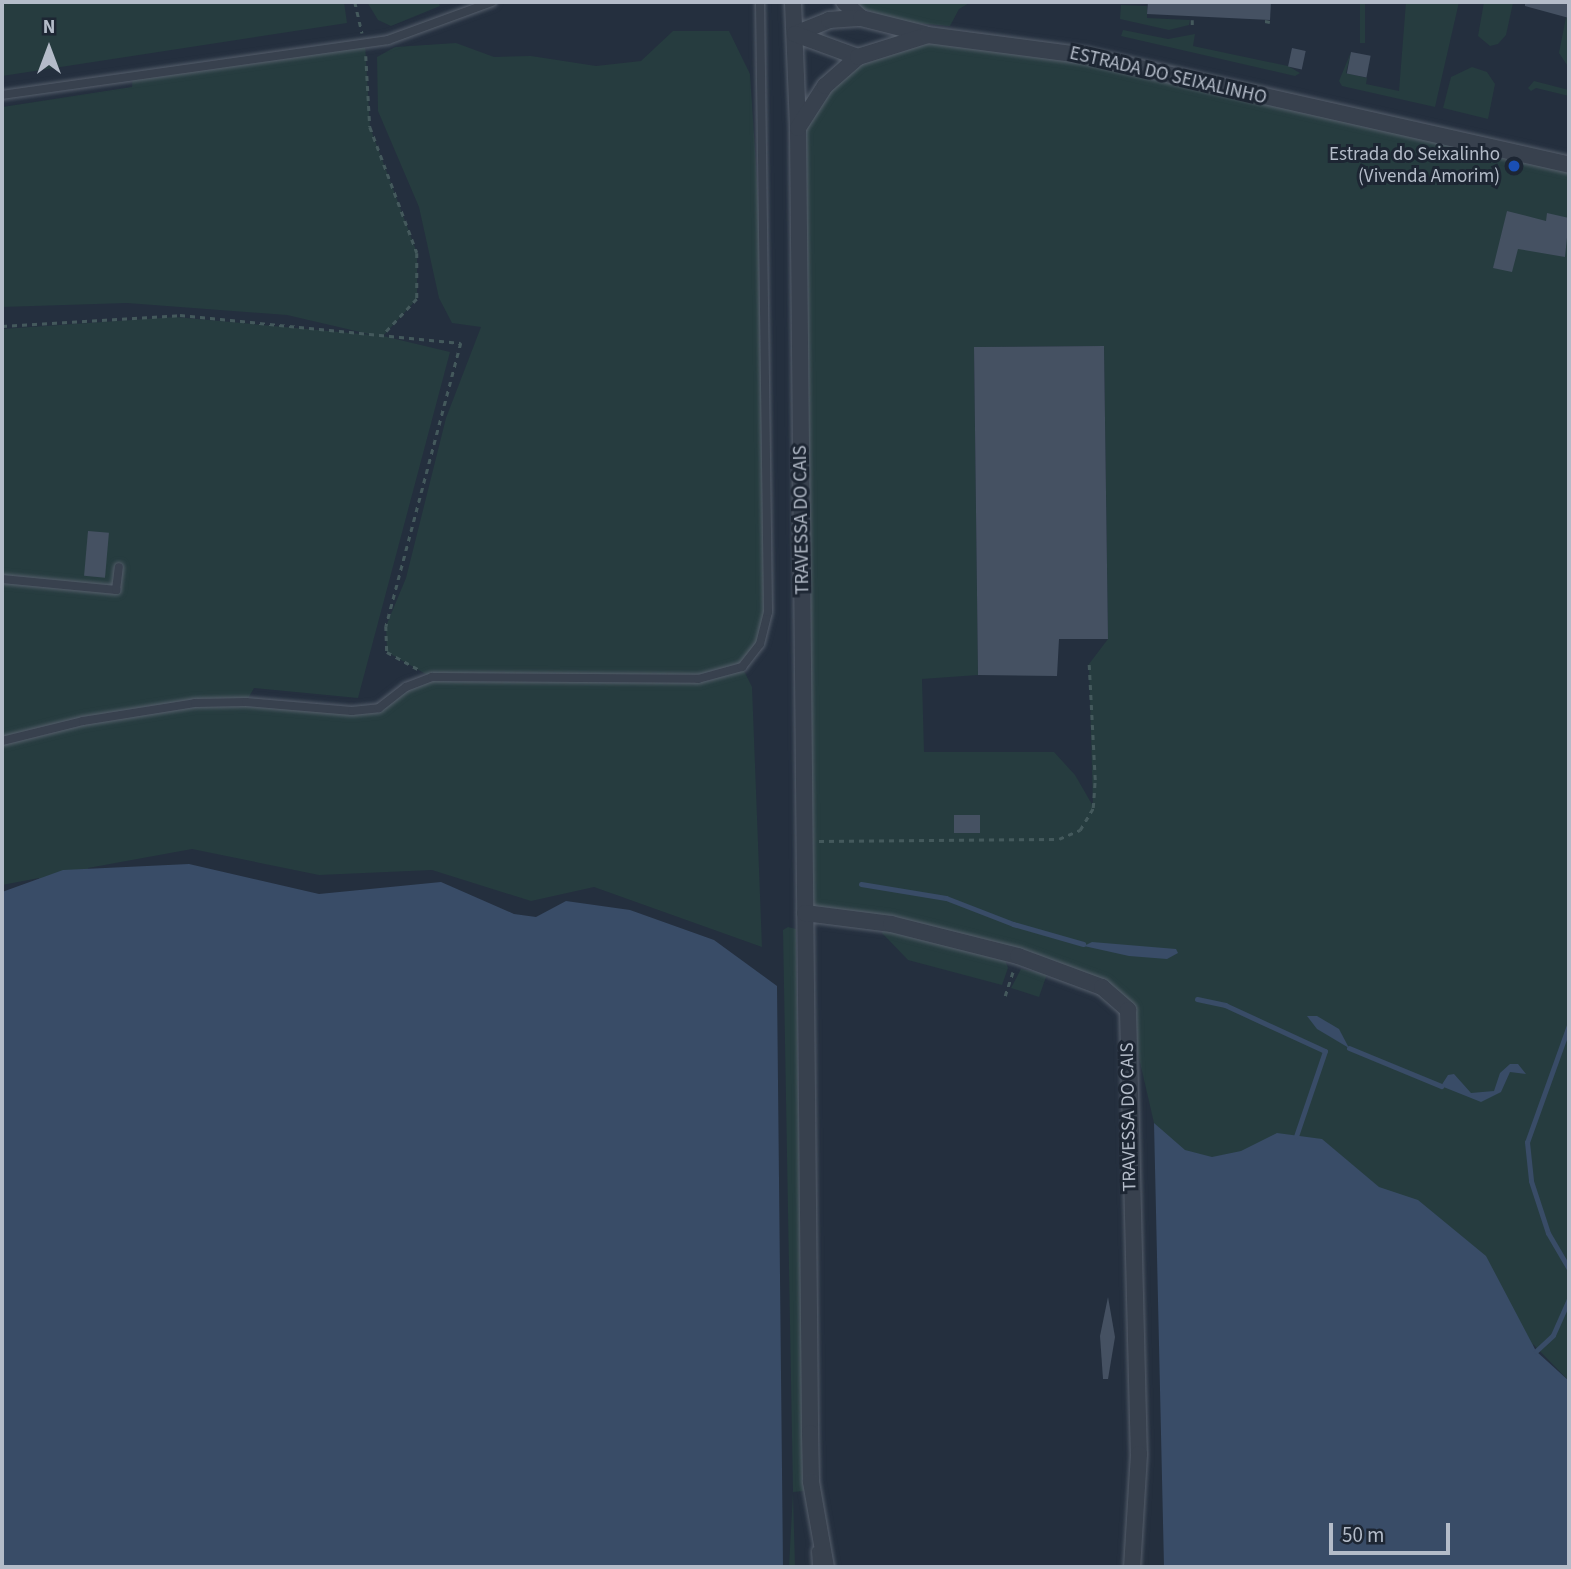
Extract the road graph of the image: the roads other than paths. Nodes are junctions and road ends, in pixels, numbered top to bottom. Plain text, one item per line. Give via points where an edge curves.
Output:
1 (492, 2) edge
2 (760, 2) edge
3 (793, 2) edge
4 (844, 2) edge
5 (860, 18) junction
6 (795, 34) junction
7 (928, 35) junction
8 (858, 57) junction
9 (2, 96) edge
10 (798, 128) junction
11 (1569, 165) edge
12 (119, 567) dead end
13 (2, 579) edge
14 (2, 741) edge
15 (805, 913) junction
16 (811, 1482) junction
17 (1138, 1525) junction
18 (817, 1567) edge
19 (826, 1567) edge
20 (1132, 1567) edge
21 (1139, 1567) edge

1 - 9 lane via 388,40
2 - 14 lane via 768,612 760,644 742,667 698,679 432,677 406,687 379,708 352,711 246,702 195,703 83,721
3 - 6 street, TRAVESSA DO CAIS
4 - 5 street
5 - 6 street via 829,20
5 - 7 street
6 - 8 street
6 - 10 street, TRAVESSA DO CAIS
7 - 8 street, ESTRADA DO SEIXALINHO
7 - 11 street, ESTRADA DO SEIXALINHO via 1087,56
8 - 10 street, ESTRADA DO SEIXALINHO via 825,86
10 - 15 street, TRAVESSA DO CAIS
12 - 13 lane via 116,590
15 - 16 street, TRAVESSA DO CAIS
15 - 17 street, TRAVESSA DO CAIS via 891,924 1018,956 1102,987 1128,1010
16 - 18 lane
16 - 19 street, TRAVESSA DO CAIS
17 - 20 street, TRAVESSA DO CAIS
17 - 21 lane

